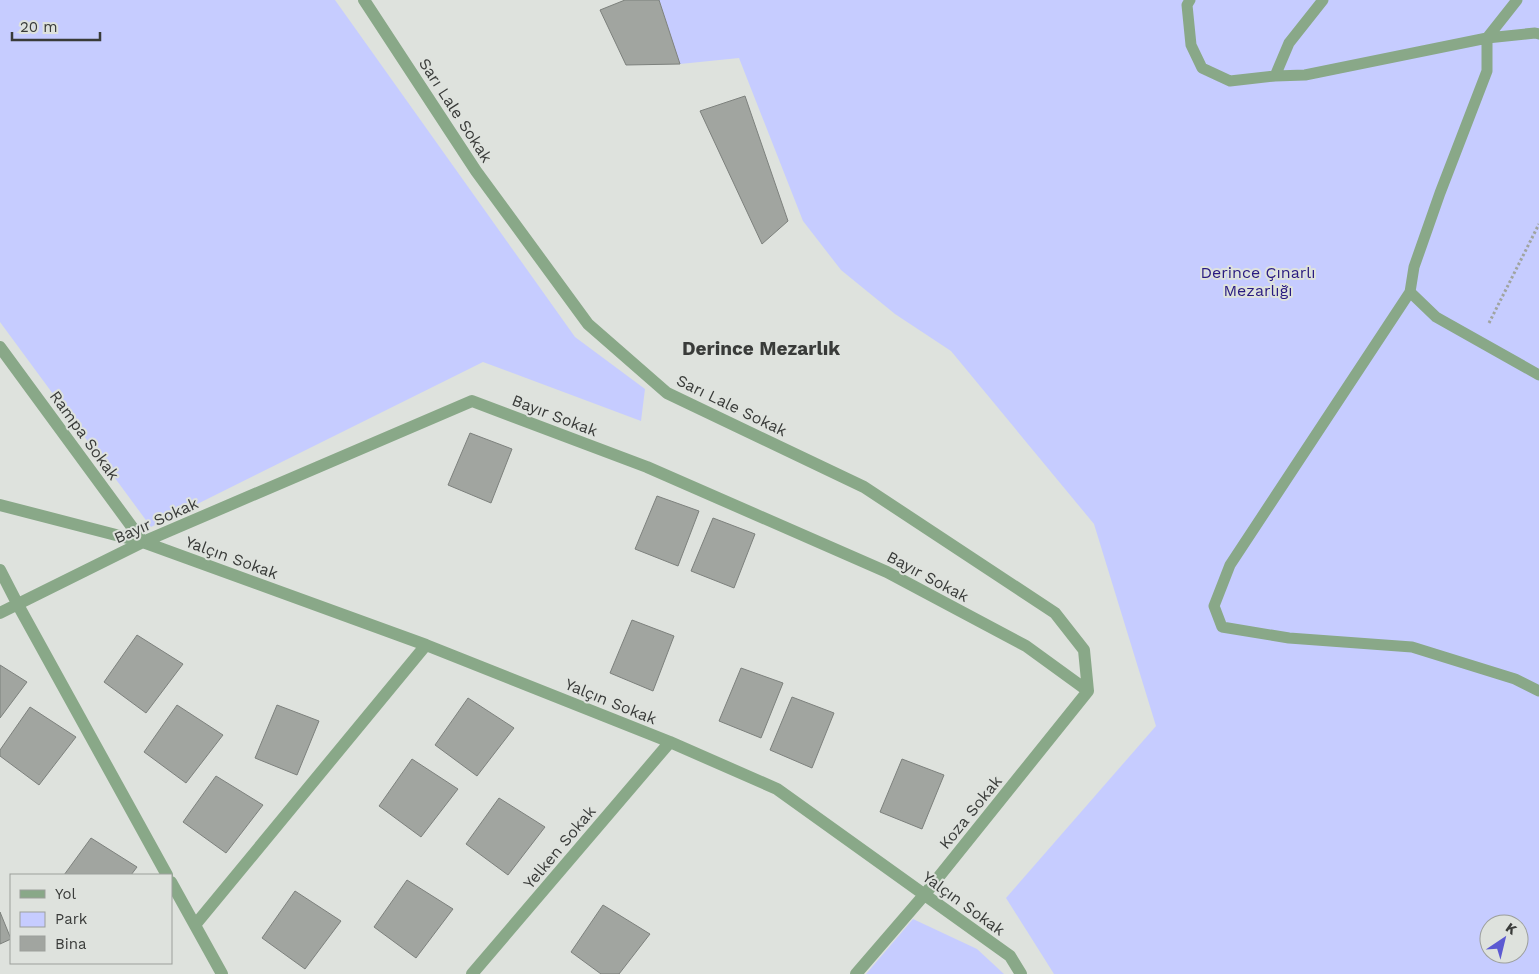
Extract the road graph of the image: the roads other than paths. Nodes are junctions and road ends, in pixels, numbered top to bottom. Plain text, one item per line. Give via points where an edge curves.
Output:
1 (364, 0) edge
2 (1323, 0) edge
3 (1517, 0) edge
4 (1188, 2) edge
5 (1539, 34) edge
6 (1487, 38) junction
7 (1275, 76) junction
8 (1410, 292) junction
9 (0, 347) edge
10 (1539, 375) edge
11 (0, 505) edge
12 (143, 542) junction
13 (0, 570) edge
14 (18, 605) junction
15 (0, 613) edge
16 (426, 645) junction
17 (1088, 691) junction
18 (1539, 691) edge
19 (670, 742) junction
20 (167, 874) edge
21 (172, 884) edge
22 (925, 894) junction
23 (195, 925) junction
24 (222, 974) edge
25 (472, 974) edge
26 (856, 974) edge
27 (1020, 974) edge

1 - 17 street, Sarı Lale Sokak via 476,171 588,324 667,392 864,487 1055,613 1084,650
2 - 7 lane via 1289,43
3 - 6 lane
4 - 7 lane via 1191,45 1202,68 1230,81
5 - 6 lane
6 - 7 lane via 1305,75
6 - 8 lane via 1487,71 1414,267
8 - 10 lane via 1436,317
8 - 18 lane via 1230,565 1214,606 1222,627 1289,638 1412,647 1515,679
9 - 12 street, Rampa Sokak
11 - 12 street, Yalçın Sokak
12 - 14 street, Bayır Sokak
12 - 16 street, Yalçın Sokak
12 - 17 street, Bayır Sokak via 472,401 647,467 887,572 1026,646
13 - 14 street
14 - 15 street, Bayır Sokak
14 - 20 street
16 - 19 street, Yalçın Sokak
16 - 23 street
17 - 22 street, Koza Sokak
19 - 22 street, Yalçın Sokak via 777,789
19 - 25 street, Yelken Sokak
21 - 23 street
22 - 26 street, Koza Sokak
22 - 27 street, Yalçın Sokak via 1010,956
23 - 24 street

